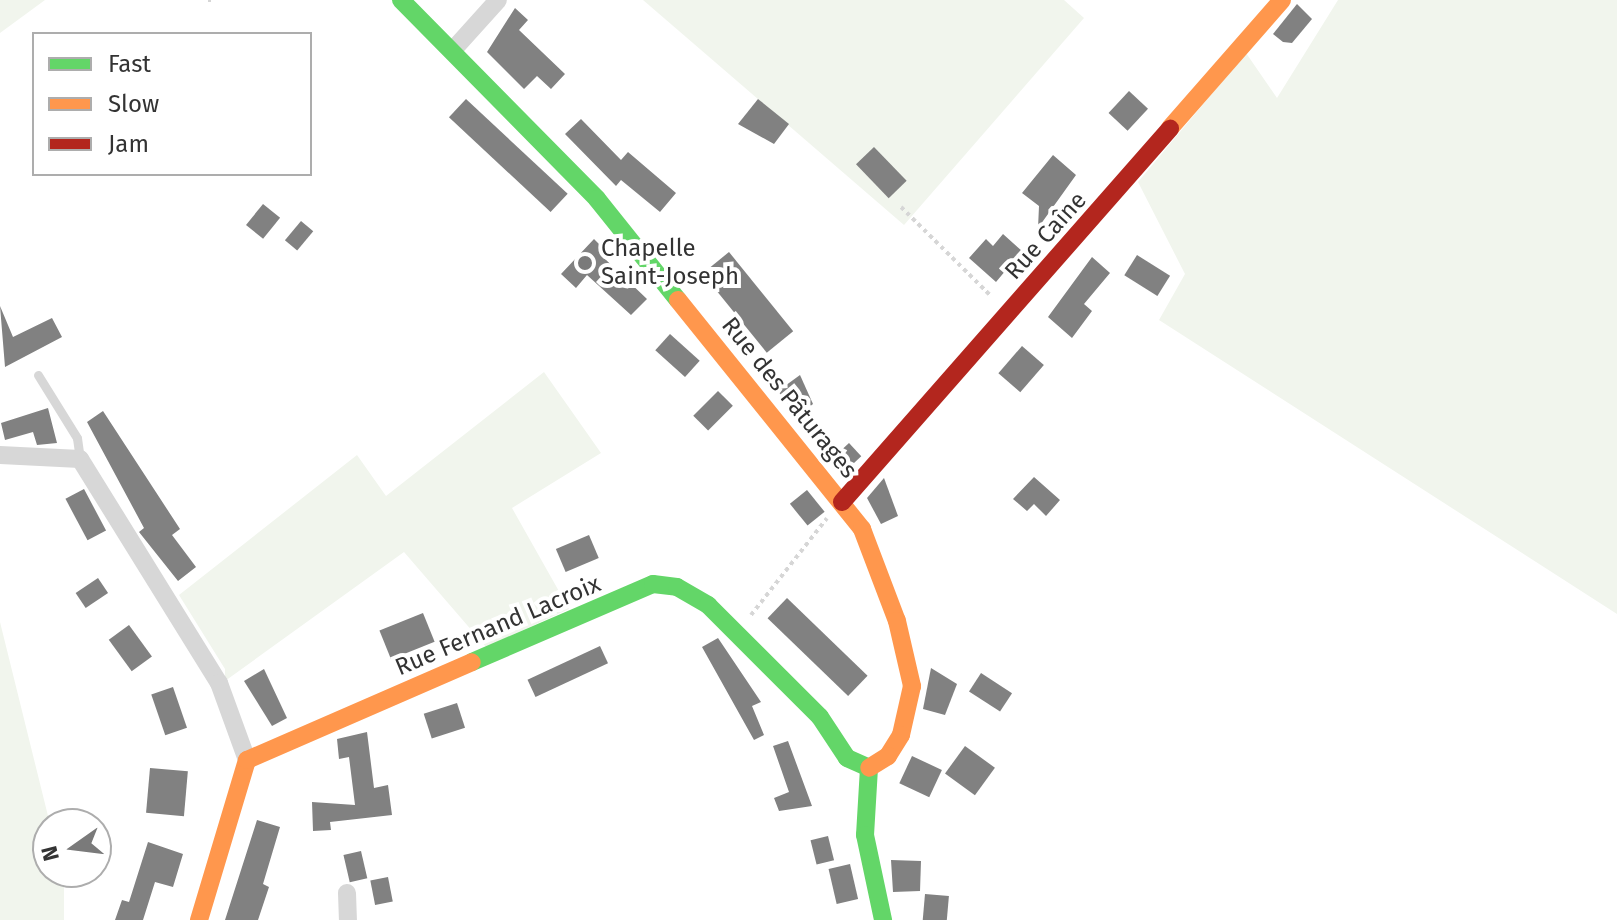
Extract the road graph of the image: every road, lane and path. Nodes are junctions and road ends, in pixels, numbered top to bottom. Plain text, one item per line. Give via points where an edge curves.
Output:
1 (401, 0) edge
2 (498, 0) edge
3 (1282, 0) edge
4 (453, 50) junction
5 (901, 207) dead end
6 (1009, 312) junction
7 (38, 375) dead end
8 (0, 455) edge
9 (80, 459) junction
10 (842, 502) junction
11 (737, 632) junction
12 (247, 760) junction
13 (869, 768) junction
14 (347, 893) dead end
15 (199, 920) edge
16 (348, 920) edge
17 (883, 920) edge

1 - 4 street, Rue des Pâturages
2 - 4 street
3 - 6 street, Rue Caîne
4 - 10 street, Rue des Pâturages via 597,199
5 - 6 path via 922,234
6 - 10 street, Rue Caîne
7 - 9 lane via 77,438
8 - 9 street
9 - 12 street via 219,683
10 - 11 path
10 - 13 street, Rue des Pâturages via 880,568 912,686 901,735 888,756
11 - 12 street, Rue Fernand Lacroix via 702,601 677,587 653,584
11 - 13 street, Rue Fernand Lacroix via 820,717 847,758
12 - 15 street
13 - 17 street via 865,835
14 - 16 street

